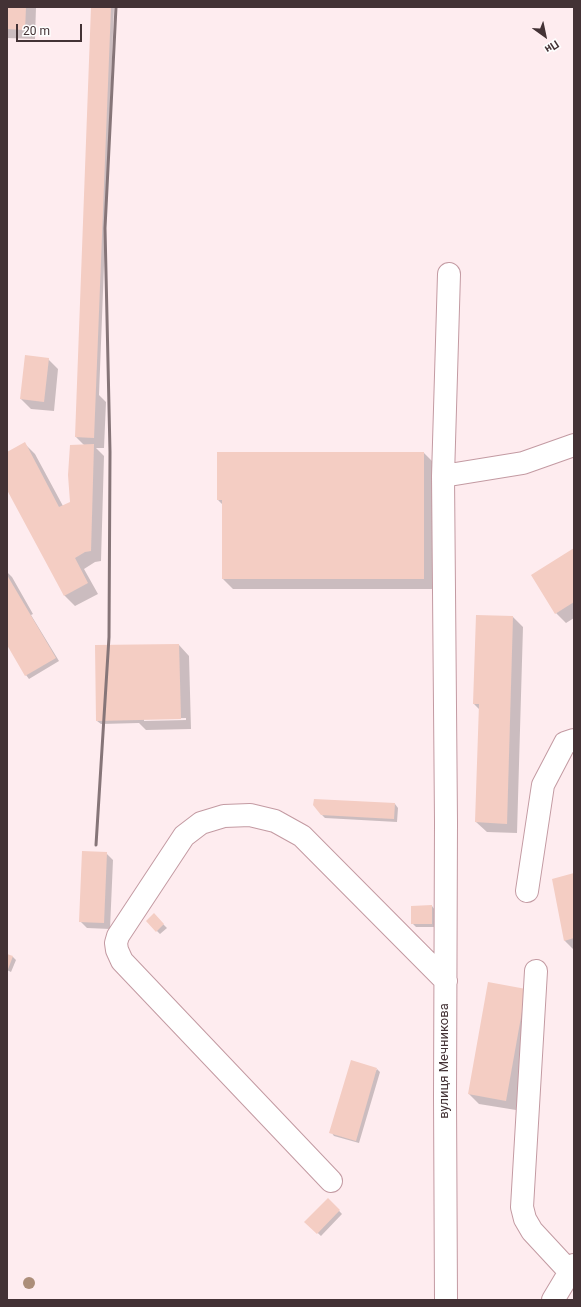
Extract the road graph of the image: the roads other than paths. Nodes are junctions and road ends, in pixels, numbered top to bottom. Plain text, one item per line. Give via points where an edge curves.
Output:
1 (449, 274) dead end
2 (574, 445) edge
3 (443, 476) junction
4 (574, 740) edge
5 (527, 891) dead end
6 (536, 971) dead end
7 (446, 981) junction
8 (331, 1181) dead end
9 (572, 1268) edge
10 (446, 1300) edge
11 (553, 1300) edge

1 - 3 street, вулиця Мечникова
2 - 3 street via 523,464
3 - 7 street, вулиця Мечникова
4 - 5 street via 565,743 543,786
6 - 9 street via 522,1207 532,1231
7 - 8 street via 302,836 275,821 250,815 224,816 201,823 184,836 118,936 116,950 122,961
7 - 10 street, вулиця Мечникова
9 - 11 street

